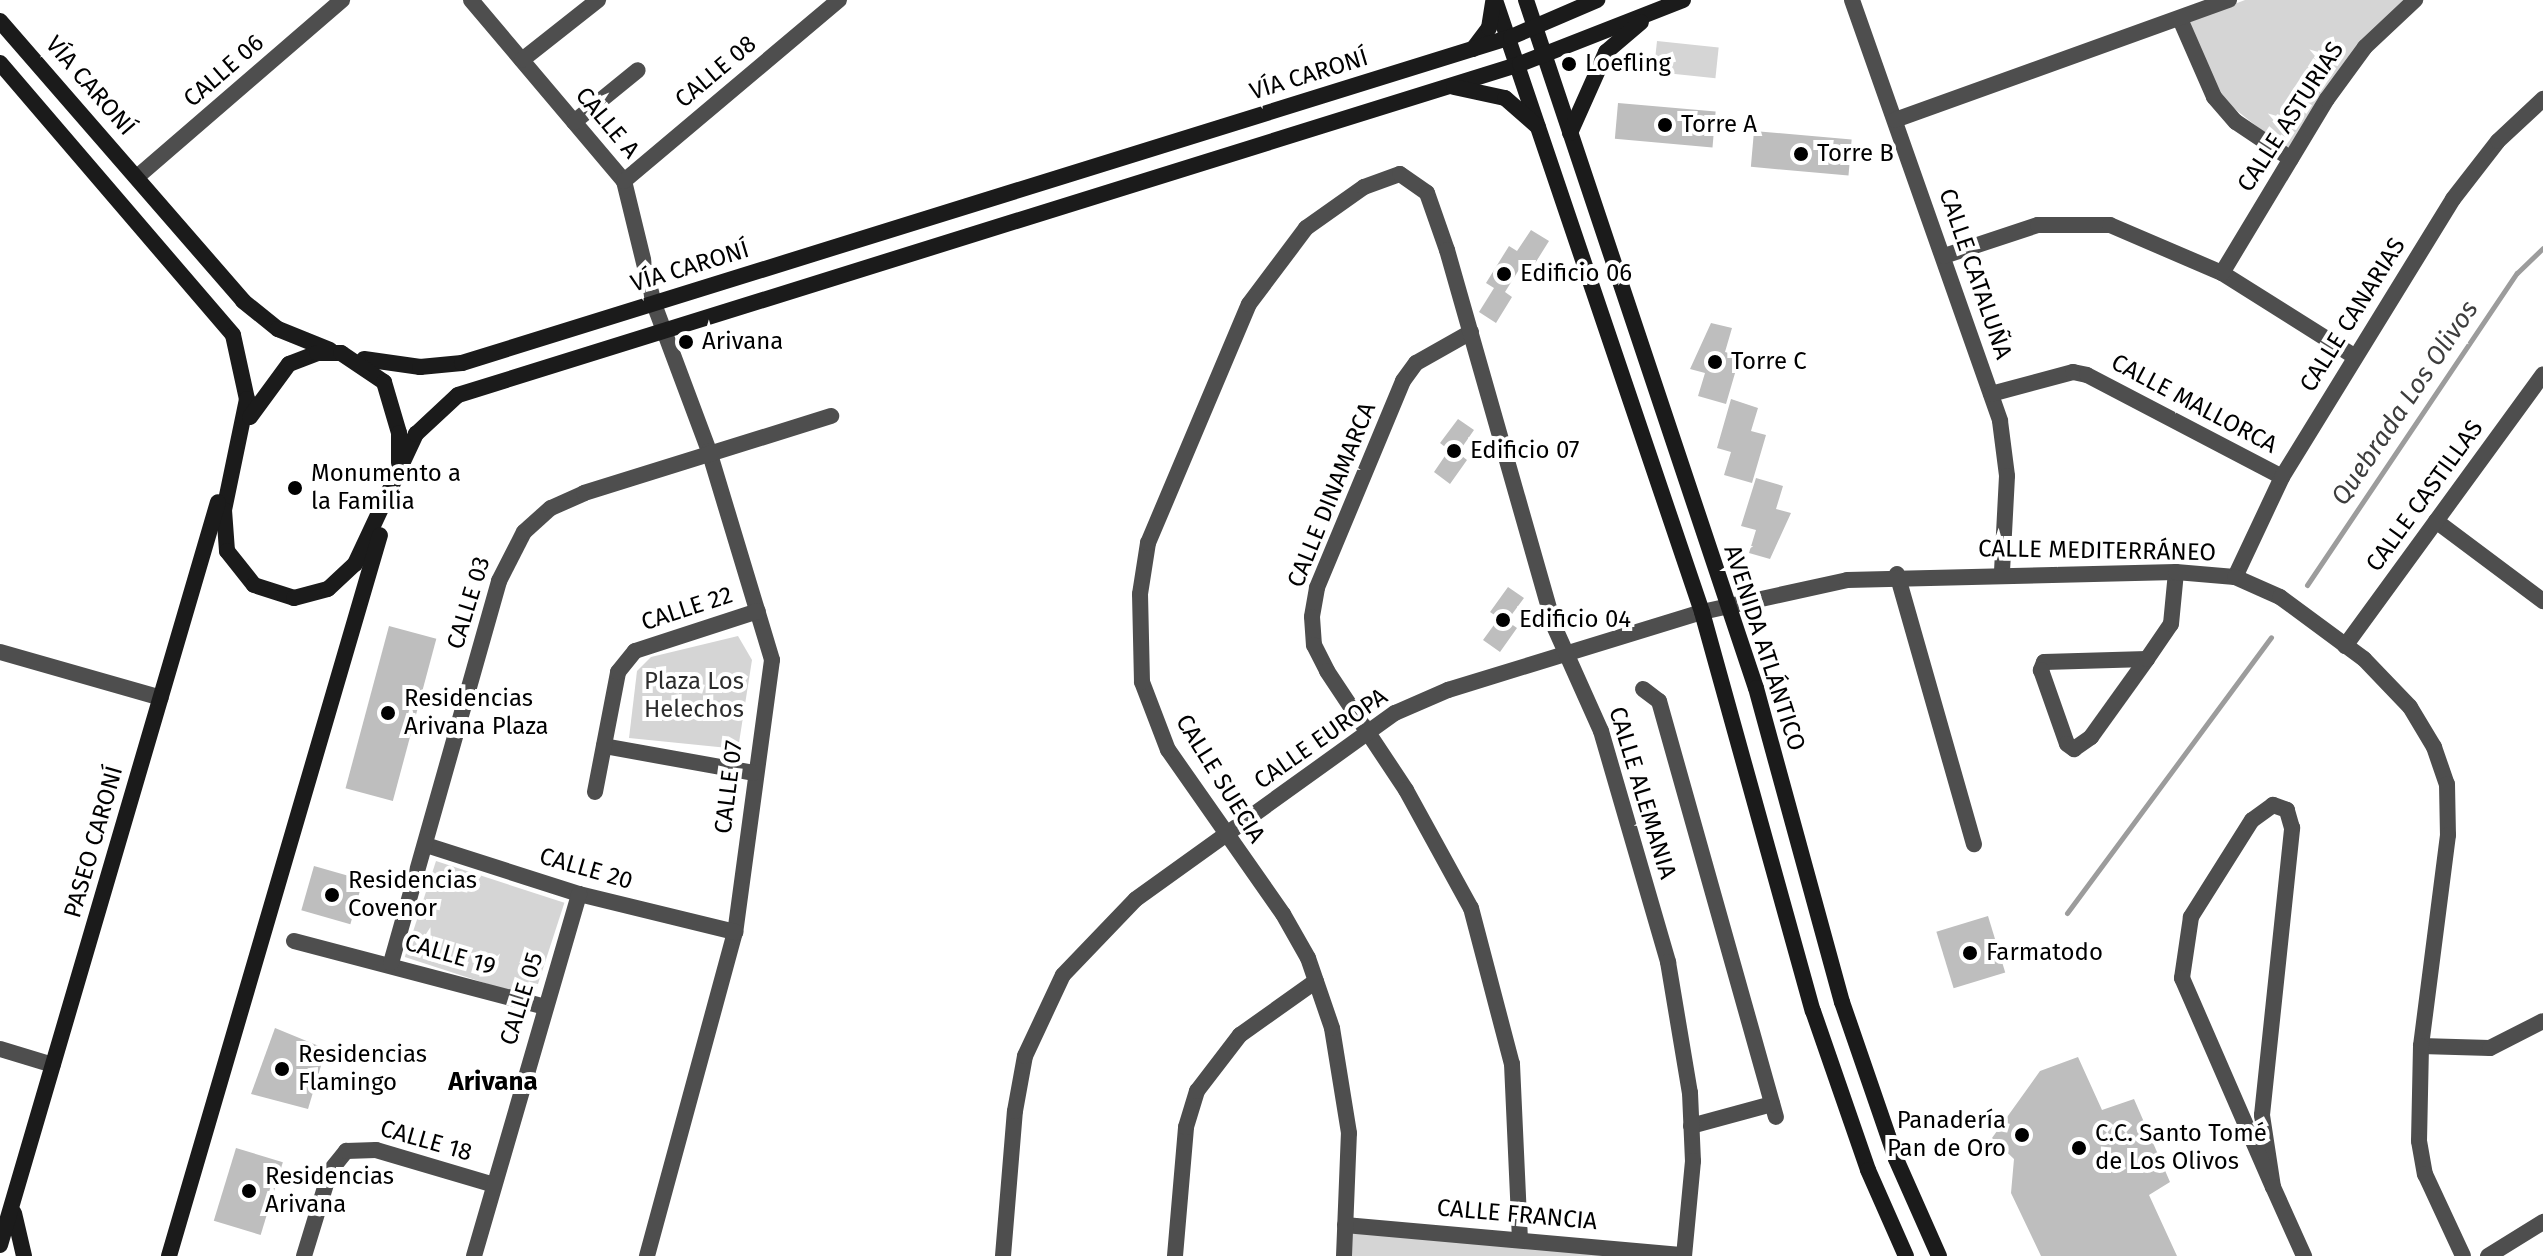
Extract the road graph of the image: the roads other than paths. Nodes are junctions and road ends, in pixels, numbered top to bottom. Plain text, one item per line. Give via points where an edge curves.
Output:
1 (342, 0) edge
2 (471, 0) edge
3 (598, 0) edge
4 (839, 0) edge
5 (1494, 0) edge
6 (1526, 0) edge
7 (1597, 0) edge
8 (1683, 0) edge
9 (1852, 0) edge
10 (2229, 0) edge
11 (2415, 0) edge
12 (1661, 8) junction
13 (2180, 19) junction
14 (0, 21) edge
15 (1534, 26) junction
16 (1511, 37) junction
17 (1473, 49) junction
18 (1543, 54) junction
19 (522, 60) junction
20 (0, 63) edge
21 (1520, 64) junction
22 (638, 70) dead end
23 (1449, 87) junction
24 (2543, 99) edge
25 (1895, 120) junction
26 (574, 122) junction
27 (1570, 133) junction
28 (1546, 140) junction
29 (2291, 159) junction
30 (137, 177) junction
31 (1414, 179) joint
32 (624, 181) junction
33 (1944, 256) junction
34 (2222, 273) junction
35 (654, 304) junction
36 (664, 330) junction
37 (1471, 332) junction
38 (341, 353) junction
39 (2354, 356) junction
40 (2543, 374) edge
41 (1991, 394) junction
42 (831, 416) dead end
43 (709, 451) junction
44 (234, 452) junction
45 (398, 475) junction
46 (2282, 477) junction
47 (2436, 521) junction
48 (2002, 572) junction
49 (2176, 572) junction
50 (1897, 574) junction
51 (2235, 577) junction
52 (2543, 601) edge
53 (1725, 608) junction
54 (758, 611) junction
55 (1702, 612) junction
56 (2345, 646) junction
57 (0, 652) edge
58 (1568, 655) junction
59 (2147, 659) junction
60 (1643, 689) dead end
61 (161, 698) junction
62 (1366, 733) junction
63 (604, 746) junction
64 (754, 773) junction
65 (595, 792) dead end
66 (1224, 836) junction
67 (1974, 844) dead end
68 (426, 845) junction
69 (579, 894) junction
70 (735, 932) junction
71 (294, 941) dead end
72 (391, 963) junction
73 (1316, 981) junction
74 (545, 1007) junction
75 (2543, 1021) edge
76 (2421, 1046) junction
77 (0, 1049) edge
78 (53, 1065) junction
79 (1691, 1126) junction
80 (494, 1185) junction
81 (2273, 1187) junction
82 (15, 1195) junction
83 (2543, 1222) edge
84 (1345, 1225) junction
85 (1520, 1239) junction
86 (0, 1245) edge
87 (169, 1253) edge
88 (24, 1256) edge
89 (304, 1256) edge
90 (474, 1256) edge
91 (647, 1256) edge
92 (1003, 1256) edge
93 (1175, 1256) edge
94 (1344, 1256) edge
95 (1684, 1256) edge
96 (1906, 1256) edge
97 (1939, 1256) edge
98 (2304, 1256) edge
99 (2463, 1256) edge
100 (2488, 1256) edge

1 - 30 street, CALLE 06
2 - 19 street, CALLE A
3 - 19 street
4 - 32 street, CALLE 08
5 - 16 main road, AVENIDA ATLÁNTICO
5 - 17 main road via 1489,28
6 - 15 main road, AVENIDA ATLÁNTICO
7 - 15 main road, VÍA CARONÍ
8 - 12 main road
9 - 25 street, CALLE CATALUÑA
10 - 13 street
11 - 29 street, CALLE ASTURIAS via 2365,47
12 - 18 main road
12 - 27 main road via 1606,52
13 - 25 street
13 - 29 street via 2214,97 2236,122
14 - 30 main road, VÍA CARONÍ
15 - 16 main road, VÍA CARONÍ
15 - 18 main road, AVENIDA ATLÁNTICO
16 - 17 main road, VÍA CARONÍ
16 - 21 main road, AVENIDA ATLÁNTICO
17 - 35 main road, VÍA CARONÍ
18 - 21 main road
18 - 27 main road, AVENIDA ATLÁNTICO
19 - 26 street, CALLE A
20 - 44 main road via 233,335 247,399
21 - 23 main road
21 - 28 main road, AVENIDA ATLÁNTICO
22 - 26 street
23 - 28 main road via 1505,98 1532,118
23 - 36 main road
24 - 39 street, CALLE CANARIAS via 2498,141 2453,199
25 - 33 street, CALLE CATALUÑA
26 - 32 street, CALLE A
27 - 53 main road, AVENIDA ATLÁNTICO
28 - 55 main road, AVENIDA ATLÁNTICO
29 - 34 street, CALLE ASTURIAS
30 - 38 main road, VÍA CARONÍ via 257,313 297,338
31 - 37 street, CALLE ALEMANIA via 1427,193
31 - 66 street, CALLE SUECIA via 1400,174 1364,187 1306,228 1269,272 1249,304 1148,543 1140,594 1142,682 1168,750
32 - 35 street, CALLE A
33 - 34 street via 2071,221 2110,225
33 - 41 street, CALLE CATALUÑA
34 - 39 street
35 - 36 street, CALLE A
35 - 38 main road, VÍA CARONÍ via 452,365 396,366
36 - 43 street, CALLE 07
36 - 45 main road via 445,402 416,434
37 - 58 street, CALLE ALEMANIA
37 - 62 street, CALLE DINAMARCA via 1416,363 1403,381 1317,588 1314,645
38 - 44 main road, PASEO CARONÍ via 300,358 275,376
38 - 45 main road, PASEO CARONÍ via 376,373 389,392 399,433
39 - 46 street, CALLE CANARIAS
40 - 47 street, CALLE CASTILLAS
41 - 46 street, CALLE MALLORCA via 2073,372 2087,375
41 - 48 street, CALLE CATALUÑA via 2007,476
42 - 43 street, CALLE 03
43 - 54 street, CALLE 07
43 - 68 street, CALLE 03 via 551,508 508,555
44 - 45 main road, PASEO CARONÍ via 224,510 227,551 254,585 280,596 310,596 342,580 367,544
44 - 61 main road, PASEO CARONÍ
45 - 87 main road, PASEO CARONÍ
46 - 51 street, CALLE CANARIAS
47 - 52 street
47 - 56 street, CALLE CASTILLAS
48 - 49 street, CALLE MEDITERRÁNEO
48 - 50 street, CALLE MEDITERRÁNEO
49 - 51 street, CALLE MEDITERRÁNEO
49 - 59 street via 2171,624
50 - 53 street, CALLE MEDITERRÁNEO
50 - 67 street
51 - 56 street, CALLE MEDITERRÁNEO via 2280,597
53 - 55 street, CALLE MEDITERRÁNEO
53 - 97 main road, AVENIDA ATLÁNTICO via 1756,688 1842,1002 1896,1159
54 - 63 street, CALLE 22 via 635,651 618,672
54 - 64 street, CALLE 07 via 772,660
55 - 58 street, CALLE EUROPA
55 - 96 main road, AVENIDA ATLÁNTICO via 1813,1011 1868,1170
56 - 76 street, CALLE MEDITERRÁNEO via 2410,707 2447,784 2448,835
57 - 61 street
58 - 62 street, CALLE EUROPA via 1448,690
58 - 79 street, CALLE ALEMANIA via 1601,731 1668,962
59 - 59 street via 2091,737 2074,749 2067,744 2041,670 2044,662
60 - 79 street via 1659,701 1774,1110
61 - 78 main road, PASEO CARONÍ
62 - 66 street, CALLE EUROPA
62 - 85 street, CALLE DINAMARCA via 1471,908 1492,972 1512,1064
63 - 64 street
63 - 65 street, CALLE 22
64 - 70 street, CALLE 07
66 - 73 street, CALLE SUECIA via 1283,914
66 - 92 street, CALLE EUROPA via 1136,899 1096,937 1063,975 1041,1014 1015,1111
68 - 69 street, CALLE 20
68 - 72 street, CALLE 03
69 - 70 street, CALLE 20
69 - 74 street, CALLE 05
70 - 91 street, CALLE 07
71 - 72 street, CALLE 19
72 - 74 street, CALLE 19
73 - 84 street, CALLE SUECIA via 1345,1081
73 - 93 street via 1240,1035 1197,1091 1186,1127
74 - 80 street, CALLE 05
75 - 76 street via 2490,1048
76 - 99 street, CALLE MEDITERRÁNEO via 2425,1174
77 - 78 street
78 - 82 main road, PASEO CARONÍ
79 - 95 street, CALLE ALEMANIA
80 - 89 street, CALLE 18 via 376,1150 346,1151 330,1171
80 - 90 street, CALLE 05
81 - 81 street via 2262,1115 2292,828 2287,810 2273,805 2252,820 2191,917 2182,978
81 - 98 street
82 - 86 main road, PASEO CARONÍ
82 - 88 main road via 15,1231
83 - 100 street
84 - 85 street, CALLE FRANCIA
84 - 94 street, CALLE SUECIA
85 - 95 street, CALLE FRANCIA

